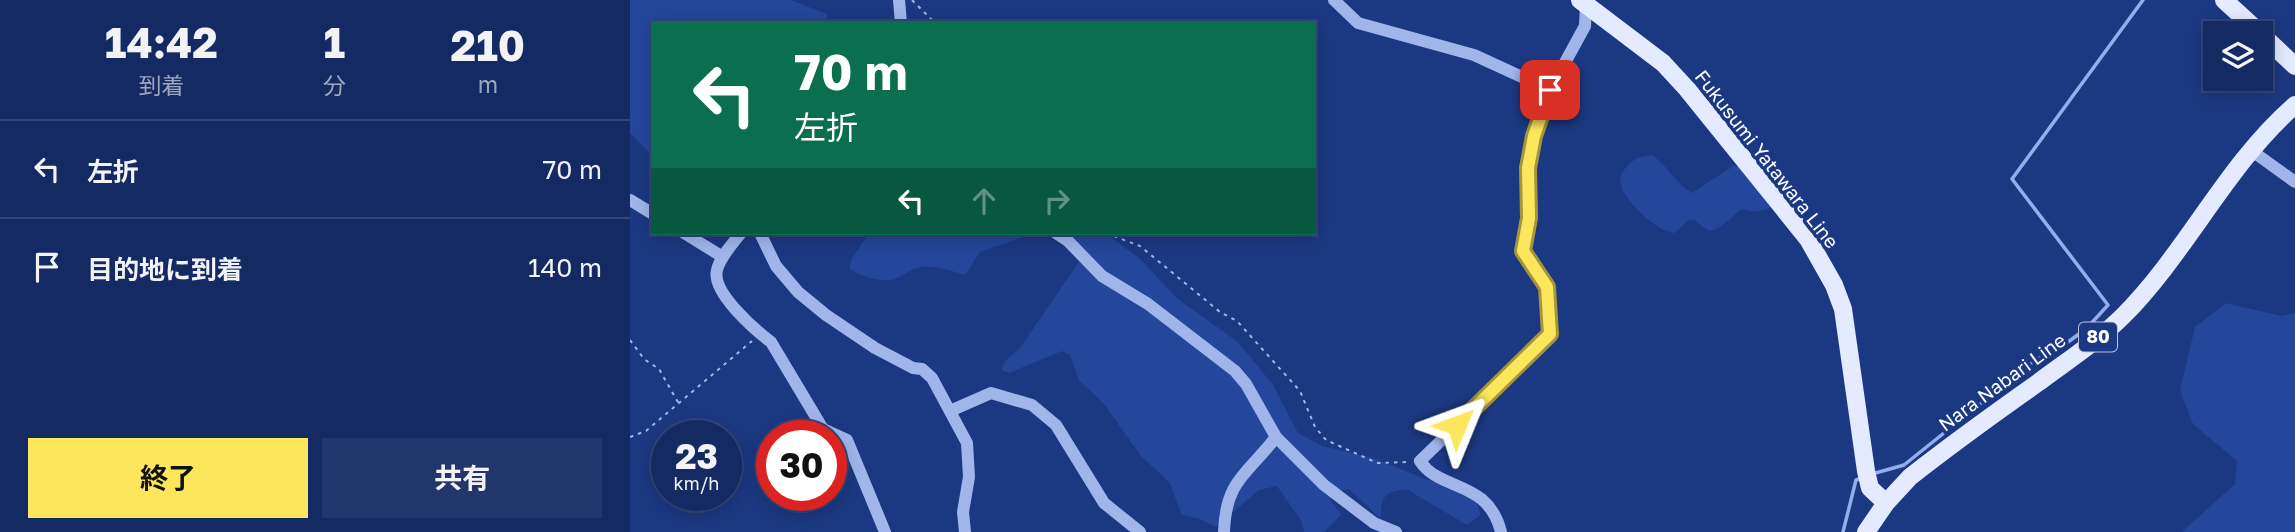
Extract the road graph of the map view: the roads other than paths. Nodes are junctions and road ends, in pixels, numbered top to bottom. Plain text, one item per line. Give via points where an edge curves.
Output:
1 (899, 0) edge
2 (1334, 0) edge
3 (2224, 0) edge
4 (1585, 2) edge
5 (904, 21) edge
6 (2246, 21) edge
7 (2273, 46) edge
8 (2295, 66) edge
9 (1550, 90) junction
10 (2295, 105) edge
11 (2252, 151) junction
12 (2295, 182) edge
13 (630, 200) edge
14 (651, 213) edge
15 (687, 235) edge
16 (740, 235) edge
17 (761, 235) edge
18 (1059, 235) edge
19 (723, 257) junction
20 (950, 411) junction
21 (1276, 437) junction
22 (1886, 503) junction
23 (885, 532) edge
24 (965, 532) edge
25 (1140, 532) edge
26 (1224, 532) edge
27 (1396, 532) edge
28 (1501, 532) edge
29 (1866, 532) edge

1 - 5 street
2 - 9 street via 1358,23 1474,55
3 - 6 main road
4 - 9 street via 1585,26
4 - 22 main road, Fukusumi Yatawara Line via 1662,63 1687,89 1808,239 1843,309 1867,475 1870,488
7 - 8 main road
9 - 28 street via 1528,168 1529,218 1523,251 1547,287 1550,334 1420,461 1425,469 1475,493 1494,513
10 - 11 main road, Nara Nabari Line / 80
11 - 12 street
11 - 22 main road, Nara Nabari Line / 80 via 2158,277 2122,317 1941,452
13 - 14 street
15 - 19 street
16 - 19 street
17 - 20 street via 776,266 798,292 875,348 922,369
18 - 21 street via 1102,276 1148,304 1235,371
19 - 23 street via 717,278 728,301 771,342 823,429 847,440
20 - 24 street via 967,443
20 - 25 street via 991,393 1032,405 1056,425 1104,503
21 - 26 street via 1236,481 1225,510
21 - 27 street via 1324,485 1374,523
22 - 29 main road, Nara Nabari Line / 80

